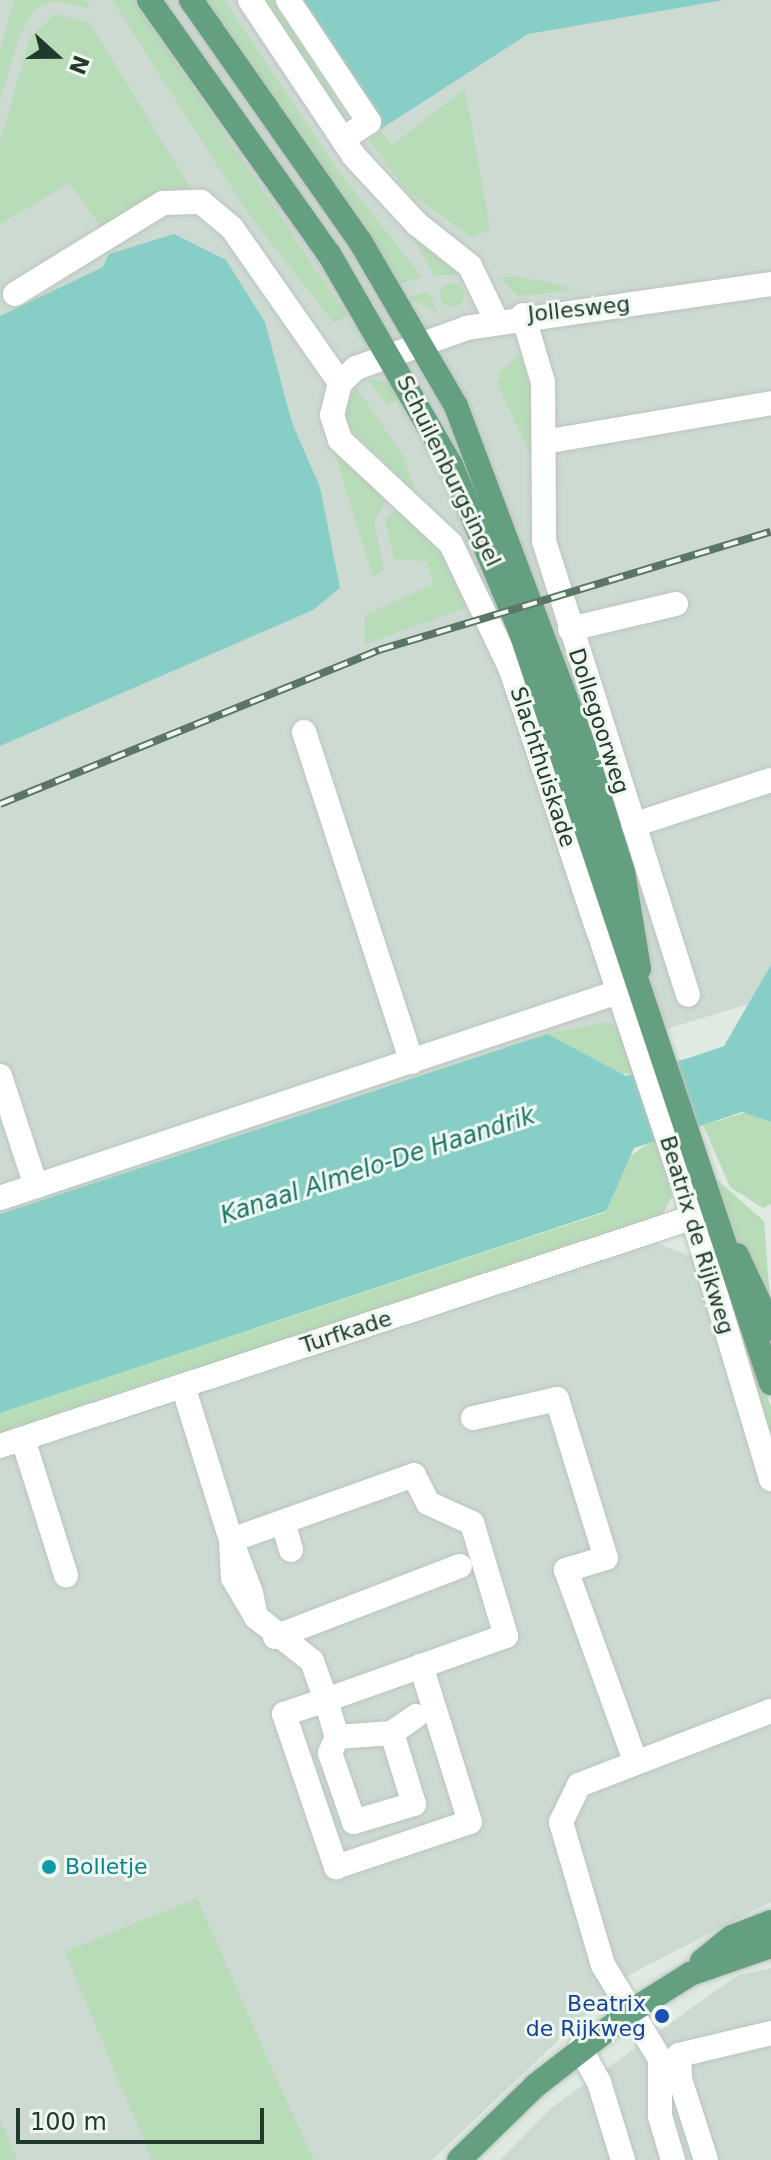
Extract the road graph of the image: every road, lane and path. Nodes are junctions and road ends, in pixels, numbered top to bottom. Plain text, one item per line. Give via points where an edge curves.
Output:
1 (149, 0) edge
2 (191, 0) edge
3 (250, 0) edge
4 (288, 0) edge
5 (343, 139) junction
6 (771, 284) edge
7 (15, 294) dead end
8 (523, 315) junction
9 (496, 320) junction
10 (423, 342) junction
11 (391, 352) junction
12 (340, 383) junction
13 (771, 403) edge
14 (544, 442) junction
15 (676, 604) dead end
16 (570, 629) junction
17 (304, 732) dead end
18 (771, 780) edge
19 (633, 825) junction
20 (630, 994) junction
21 (688, 995) dead end
22 (412, 1062) junction
23 (0, 1076) edge
24 (36, 1186) junction
25 (0, 1198) edge
26 (701, 1213) junction
27 (771, 1328) edge
28 (771, 1383) edge
29 (183, 1386) junction
30 (473, 1418) dead end
31 (11, 1443) edge
32 (771, 1479) edge
33 (283, 1522) junction
34 (231, 1540) junction
35 (291, 1550) dead end
36 (460, 1566) dead end
37 (66, 1575) dead end
38 (275, 1637) junction
39 (421, 1666) junction
40 (326, 1700) junction
41 (771, 1711) edge
42 (416, 1716) dead end
43 (392, 1733) junction
44 (337, 1737) junction
45 (635, 1761) junction
46 (770, 1930) edge
47 (630, 2012) junction
48 (771, 2033) edge
49 (580, 2048) junction
50 (459, 2160) edge
51 (623, 2160) edge
52 (673, 2160) edge
53 (706, 2160) edge

1 - 11 main road, Schuilenburgsingel
2 - 10 main road, Schuilenburgsingel
3 - 5 street
4 - 5 street via 369,122
5 - 9 street via 394,202 470,266
6 - 8 street, Jollesweg
7 - 12 street via 163,203 201,202 232,228
8 - 9 street, Jollesweg
8 - 14 street, Dollegoorweg via 543,382
9 - 10 street, Jollesweg
10 - 11 street, Jollesweg
10 - 20 main road, Schuilenburgsingel via 490,483 584,747 623,872
11 - 12 street
11 - 20 main road, Schuilenburgsingel via 500,576
12 - 20 street, Slachthuiskade via 332,415 340,440 433,521 466,567 510,667
13 - 14 street
14 - 16 street, Dollegoorweg via 540,515
15 - 16 street
16 - 19 street, Dollegoorweg
17 - 22 street
18 - 19 street
19 - 21 street, Dollegoorweg
20 - 22 street
20 - 26 main road, Schuilenburgsingel
22 - 24 street
23 - 24 street
24 - 25 street
26 - 27 main road, Schuilenburgsingel
26 - 28 main road, Schuilenburgsingel
26 - 29 street, Turfkade
26 - 32 street, Beatrix de Rijkweg
29 - 31 street, Turfkade
29 - 34 street
30 - 45 street via 557,1399 606,1558 566,1570
31 - 37 street
33 - 34 street
33 - 35 street
33 - 39 street via 414,1475 428,1503 472,1523 506,1636
34 - 38 street via 245,1592
36 - 38 street
38 - 40 street via 312,1661
39 - 40 street
39 - 40 street via 470,1822 336,1867 284,1714
40 - 44 street
41 - 45 street
42 - 43 street
43 - 44 street
43 - 44 street via 414,1804 354,1822 330,1753
45 - 47 street via 579,1785 561,1822 603,1965
46 - 47 main road
47 - 49 main road
47 - 52 street via 660,2059 660,2116
48 - 53 street via 679,2055 680,2079
49 - 50 main road
49 - 51 street via 599,2082

